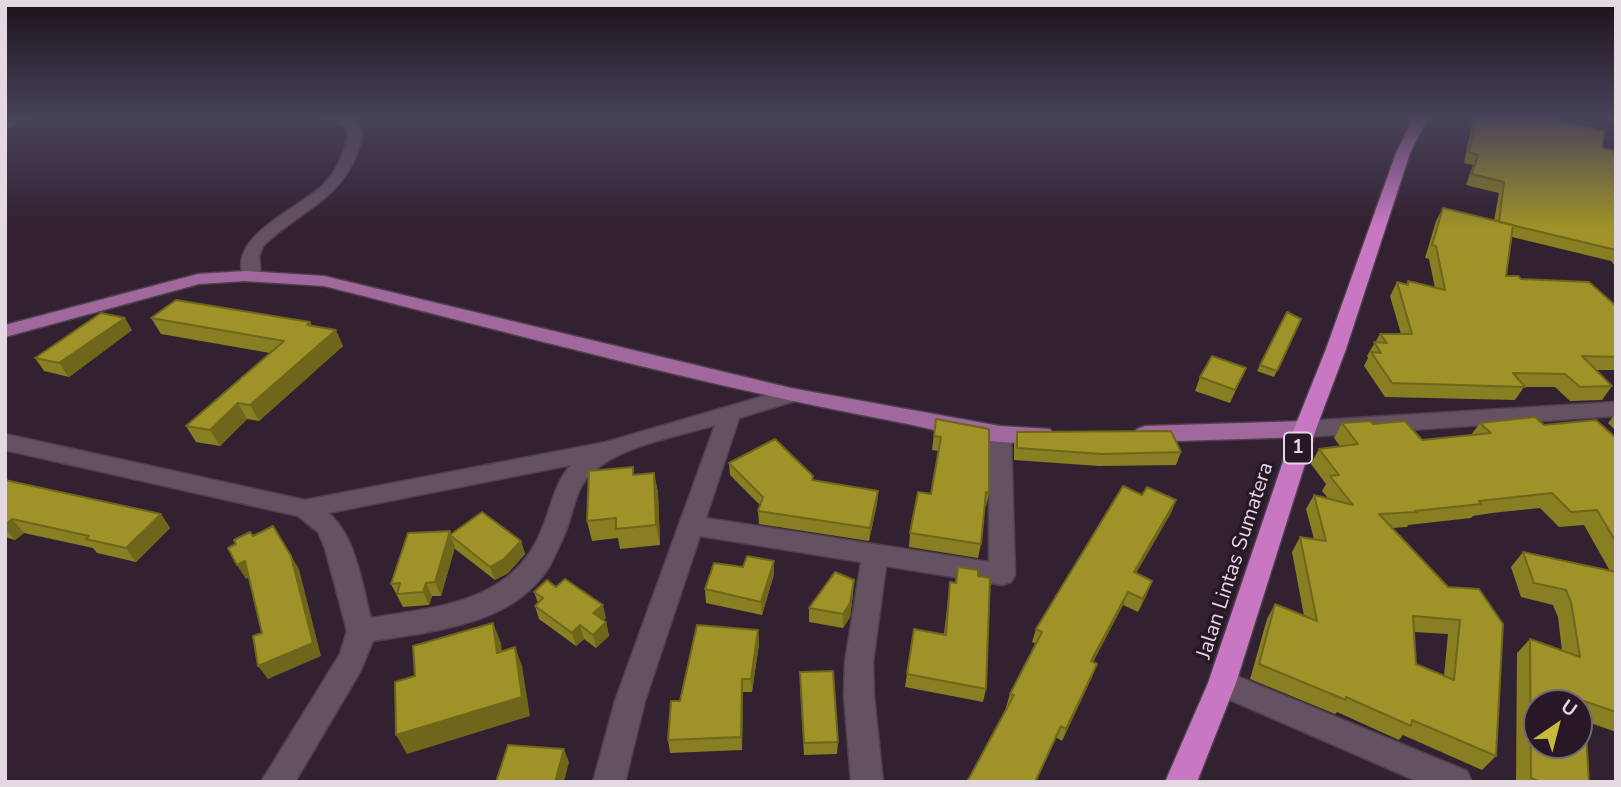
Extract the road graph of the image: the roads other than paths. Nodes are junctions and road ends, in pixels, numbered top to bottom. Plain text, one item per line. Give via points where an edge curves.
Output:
1 (353, 154) edge
2 (1404, 154) edge
3 (252, 277) junction
4 (5, 331) edge
5 (791, 395) junction
6 (1616, 409) edge
7 (731, 411) junction
8 (1578, 412) junction
9 (1304, 429) junction
10 (1597, 429) edge
11 (1000, 434) junction
12 (1055, 434) edge
13 (1125, 434) edge
14 (5, 442) edge
15 (606, 450) junction
16 (305, 509) junction
17 (691, 525) junction
18 (875, 555) junction
19 (361, 631) junction
20 (1222, 683) junction
21 (277, 782) edge
22 (609, 782) edge
23 (867, 782) edge
24 (1181, 782) edge
25 (1456, 782) edge

1 - 3 street via 346,169 307,206 258,241 250,256
2 - 9 highway, Jalan Lintas Sumatera / 1
3 - 4 main road via 198,279
3 - 5 main road via 324,281
5 - 7 street
5 - 11 main road
6 - 8 street
7 - 15 street
7 - 17 street
8 - 9 street
8 - 10 street
9 - 13 main road
9 - 20 highway, Jalan Lintas Sumatera / 1
11 - 12 main road
11 - 18 street via 1002,575
14 - 16 street
15 - 16 street
15 - 19 street via 572,477 536,567 503,598 481,609
16 - 19 street via 327,526 338,548
17 - 18 street
17 - 22 street via 630,701
18 - 23 street via 859,662
19 - 21 street via 350,663
20 - 24 highway, Jalan Lintas Sumatera / 1
20 - 25 street

